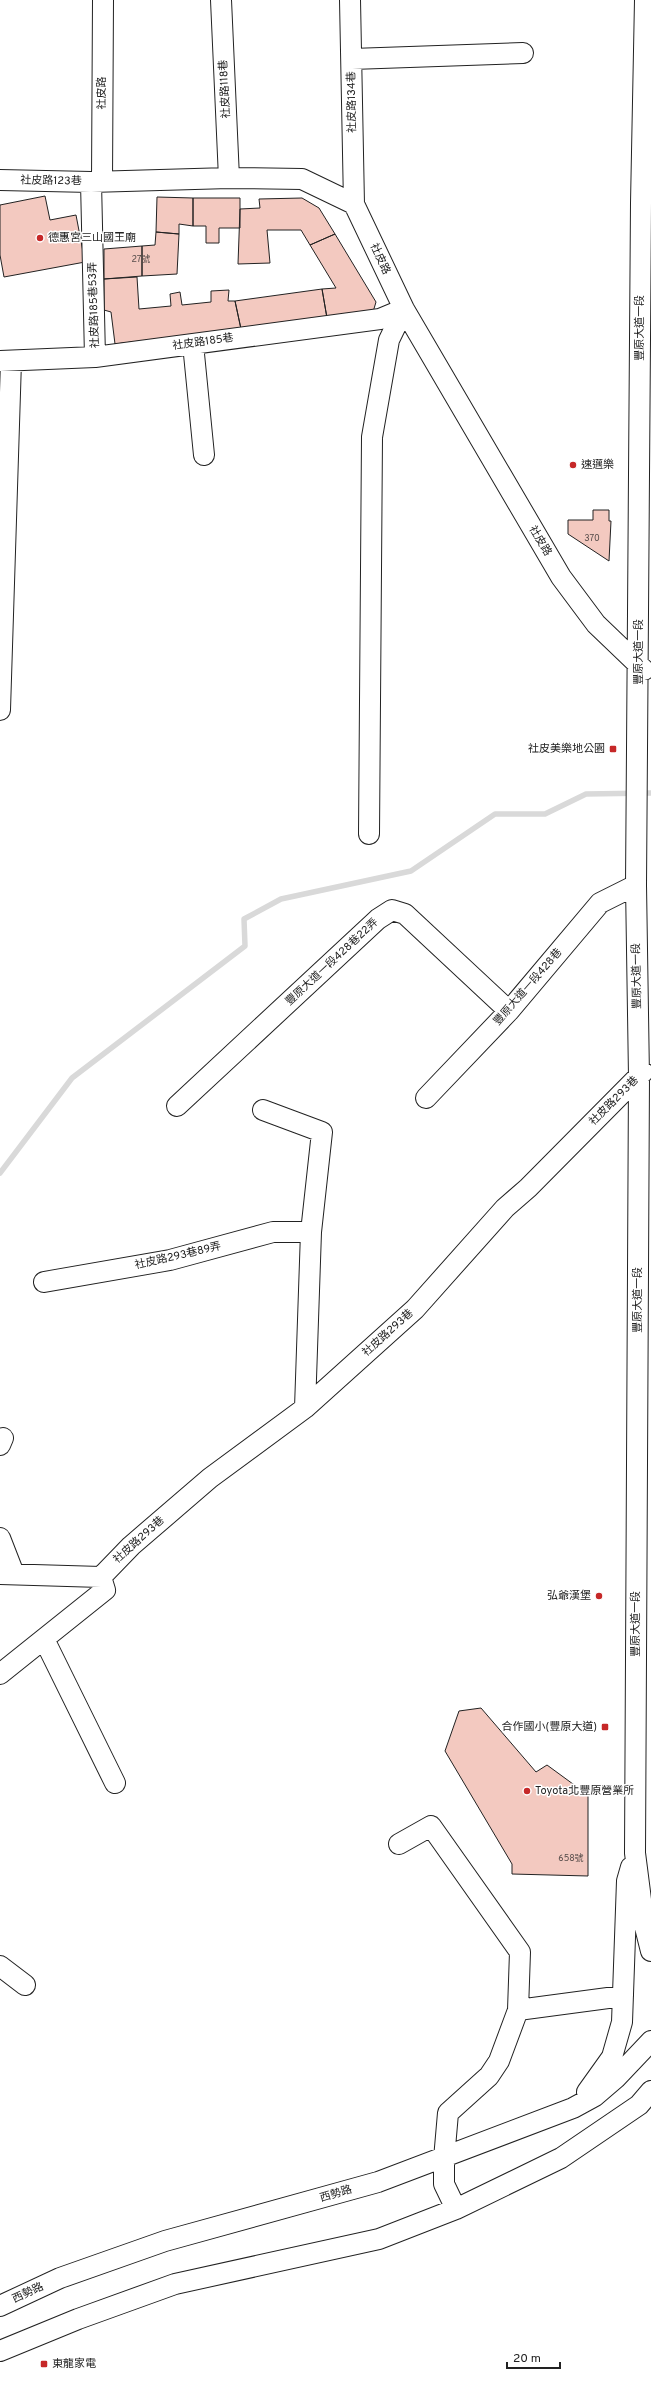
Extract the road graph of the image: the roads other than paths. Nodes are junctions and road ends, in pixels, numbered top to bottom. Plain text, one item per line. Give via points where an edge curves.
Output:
1 (103, 0) edge
2 (221, 0) edge
3 (350, 0) edge
4 (645, 0) edge
5 (523, 53) dead end
6 (352, 59) junction
7 (229, 178) junction
8 (0, 180) edge
9 (96, 182) junction
10 (646, 203) edge
11 (354, 204) junction
12 (404, 309) junction
13 (193, 344) junction
14 (95, 357) junction
15 (6, 361) edge
16 (204, 456) dead end
17 (3, 549) edge
18 (645, 671) edge
19 (0, 710) edge
20 (369, 834) dead end
21 (636, 884) junction
22 (509, 1011) junction
23 (645, 1070) edge
24 (426, 1098) dead end
25 (177, 1106) dead end
26 (263, 1110) dead end
27 (310, 1232) junction
28 (44, 1282) dead end
29 (305, 1408) junction
30 (0, 1538) edge
31 (7, 1574) edge
32 (101, 1577) junction
33 (44, 1639) junction
34 (0, 1674) edge
35 (115, 1783) dead end
36 (399, 1844) dead end
37 (634, 1853) junction
38 (651, 1951) edge
39 (0, 1966) edge
40 (26, 1985) dead end
41 (623, 1996) junction
42 (518, 2010) junction
43 (651, 2042) edge
44 (647, 2099) edge
45 (573, 2108) junction
46 (444, 2159) junction
47 (456, 2210) junction
48 (0, 2306) edge
49 (0, 2351) edge

1 - 9 street, 社皮路
2 - 7 street, 社皮路118巷
3 - 6 street, 社皮路134巷
4 - 10 street, 豐原大道一段
5 - 6 street
6 - 11 street, 社皮路134巷
7 - 9 street
7 - 11 street via 302,179
8 - 9 street, 社皮路123巷
9 - 14 street, 社皮路185巷53弄
10 - 18 street, 豐原大道一段
11 - 12 street, 社皮路
12 - 13 street, 社皮路185巷 via 380,319
12 - 18 street, 社皮路 via 561,577 596,624
12 - 20 street via 389,340 372,437
13 - 14 street, 社皮路185巷
13 - 16 street
14 - 15 street, 社皮路185巷
15 - 17 street
17 - 19 street
18 - 21 street, 豐原大道一段
21 - 22 street, 豐原大道一段428巷 via 600,903
21 - 23 street, 豐原大道一段
22 - 24 street, 豐原大道一段428巷
22 - 25 street, 豐原大道一段428巷22弄 via 405,914 392,910 378,919
23 - 29 street, 社皮路293巷 via 505,1208 415,1309
23 - 37 street, 豐原大道一段
26 - 27 street via 322,1132
27 - 28 street, 社皮路293巷89弄 via 273,1232 170,1260
27 - 29 street
29 - 32 street, 社皮路293巷 via 210,1478 131,1546
30 - 31 street
31 - 32 street
32 - 33 street via 105,1590
33 - 34 street
33 - 35 street
36 - 42 street via 431,1826 520,1952
37 - 38 street, 豐原大道一段 via 644,1923
37 - 41 street via 626,1881
39 - 40 street
41 - 42 street
41 - 45 street via 622,2022 612,2057 597,2081
42 - 46 street via 499,2061 489,2076 448,2113
43 - 45 street, 西勢路 via 595,2096
44 - 47 street via 561,2158
45 - 46 street, 西勢路
46 - 47 street via 444,2184
46 - 48 street, 西勢路 via 378,2182 165,2241 60,2278
47 - 49 street via 379,2239 175,2284

